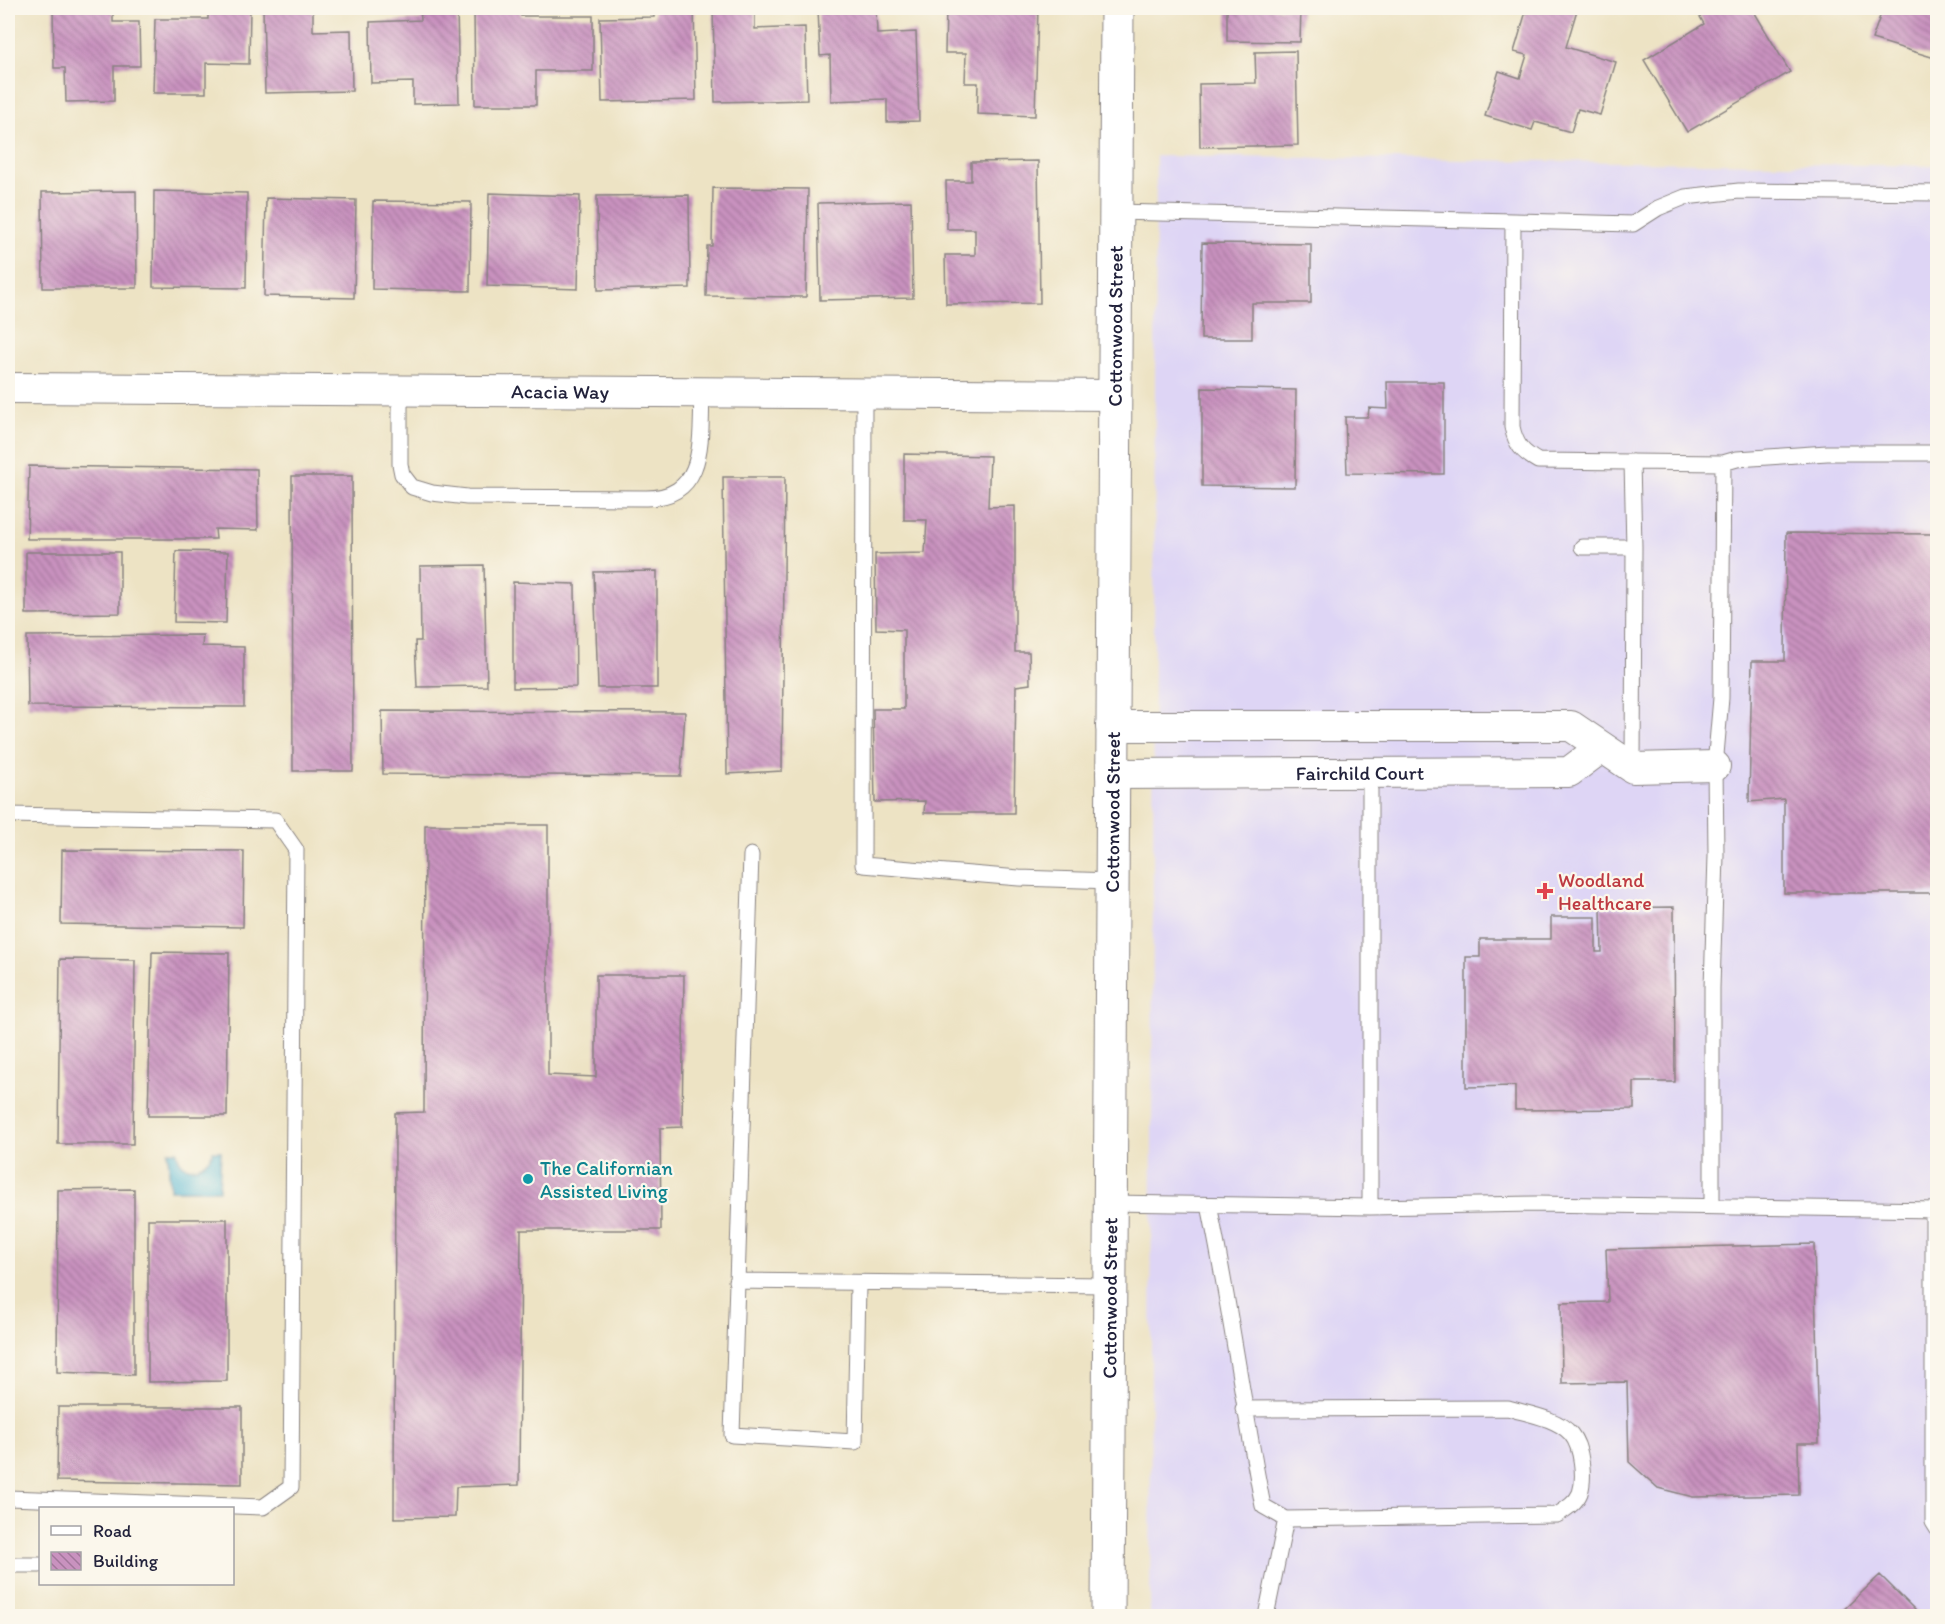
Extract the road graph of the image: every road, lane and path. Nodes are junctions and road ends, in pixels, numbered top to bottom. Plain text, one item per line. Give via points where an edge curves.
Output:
1 (1117, 8) edge
2 (1938, 193) edge
3 (1115, 212) junction
4 (1513, 221) junction
5 (8, 388) edge
6 (400, 391) junction
7 (702, 391) junction
8 (864, 392) junction
9 (1114, 395) junction
10 (1938, 453) edge
11 (1632, 462) junction
12 (1723, 463) junction
13 (1582, 547) dead end
14 (1634, 547) junction
15 (1111, 726) junction
16 (1602, 748) junction
17 (1714, 766) junction
18 (1633, 768) junction
19 (1111, 774) junction
20 (1370, 774) junction
21 (8, 815) edge
22 (751, 855) dead end
23 (1112, 881) junction
24 (1109, 1203) junction
25 (1209, 1205) junction
26 (1370, 1206) junction
27 (1712, 1206) junction
28 (1935, 1210) edge
29 (736, 1281) junction
30 (858, 1284) junction
31 (1109, 1285) junction
32 (1243, 1408) junction
33 (8, 1498) edge
34 (1286, 1519) junction
35 (1938, 1530) edge
36 (8, 1565) edge
37 (39, 1565) edge
38 (1108, 1617) edge
39 (1266, 1617) edge

1 - 3 street, Cottonwood Street
2 - 4 lane via 1739,191 1685,197 1633,224
3 - 4 lane
3 - 9 street, Cottonwood Street
4 - 11 lane via 1515,440 1523,453 1538,461
5 - 6 street, Acacia Way
6 - 7 street, Acacia Way
6 - 7 lane via 400,464 412,487 467,497 634,498 671,494 692,476 698,456
7 - 8 street, Acacia Way
8 - 9 street, Acacia Way
8 - 23 lane via 863,865
9 - 15 street, Cottonwood Street
10 - 12 lane via 1827,453
11 - 12 lane
11 - 14 lane
12 - 17 lane via 1721,698
13 - 14 lane
14 - 18 lane
15 - 16 street via 1571,726
15 - 19 street, Cottonwood Street
16 - 18 street
16 - 20 street, Fairchild Court via 1569,772
17 - 18 street
17 - 27 lane
19 - 20 street, Fairchild Court
19 - 23 street, Cottonwood Street
20 - 26 lane
21 - 33 lane via 275,820 296,850 291,1488 263,1507
22 - 29 lane
23 - 24 street, Cottonwood Street
24 - 25 lane
24 - 31 street, Cottonwood Street
25 - 26 lane
25 - 32 lane via 1229,1303
26 - 27 lane
27 - 28 lane
28 - 35 lane via 1933,1522
29 - 30 lane
29 - 30 lane via 732,1435 855,1442
30 - 31 lane
31 - 38 street, Cottonwood Street
32 - 34 lane via 1263,1506
32 - 34 lane via 1508,1408 1562,1426 1578,1448 1580,1493 1557,1515
34 - 39 lane
36 - 37 lane

